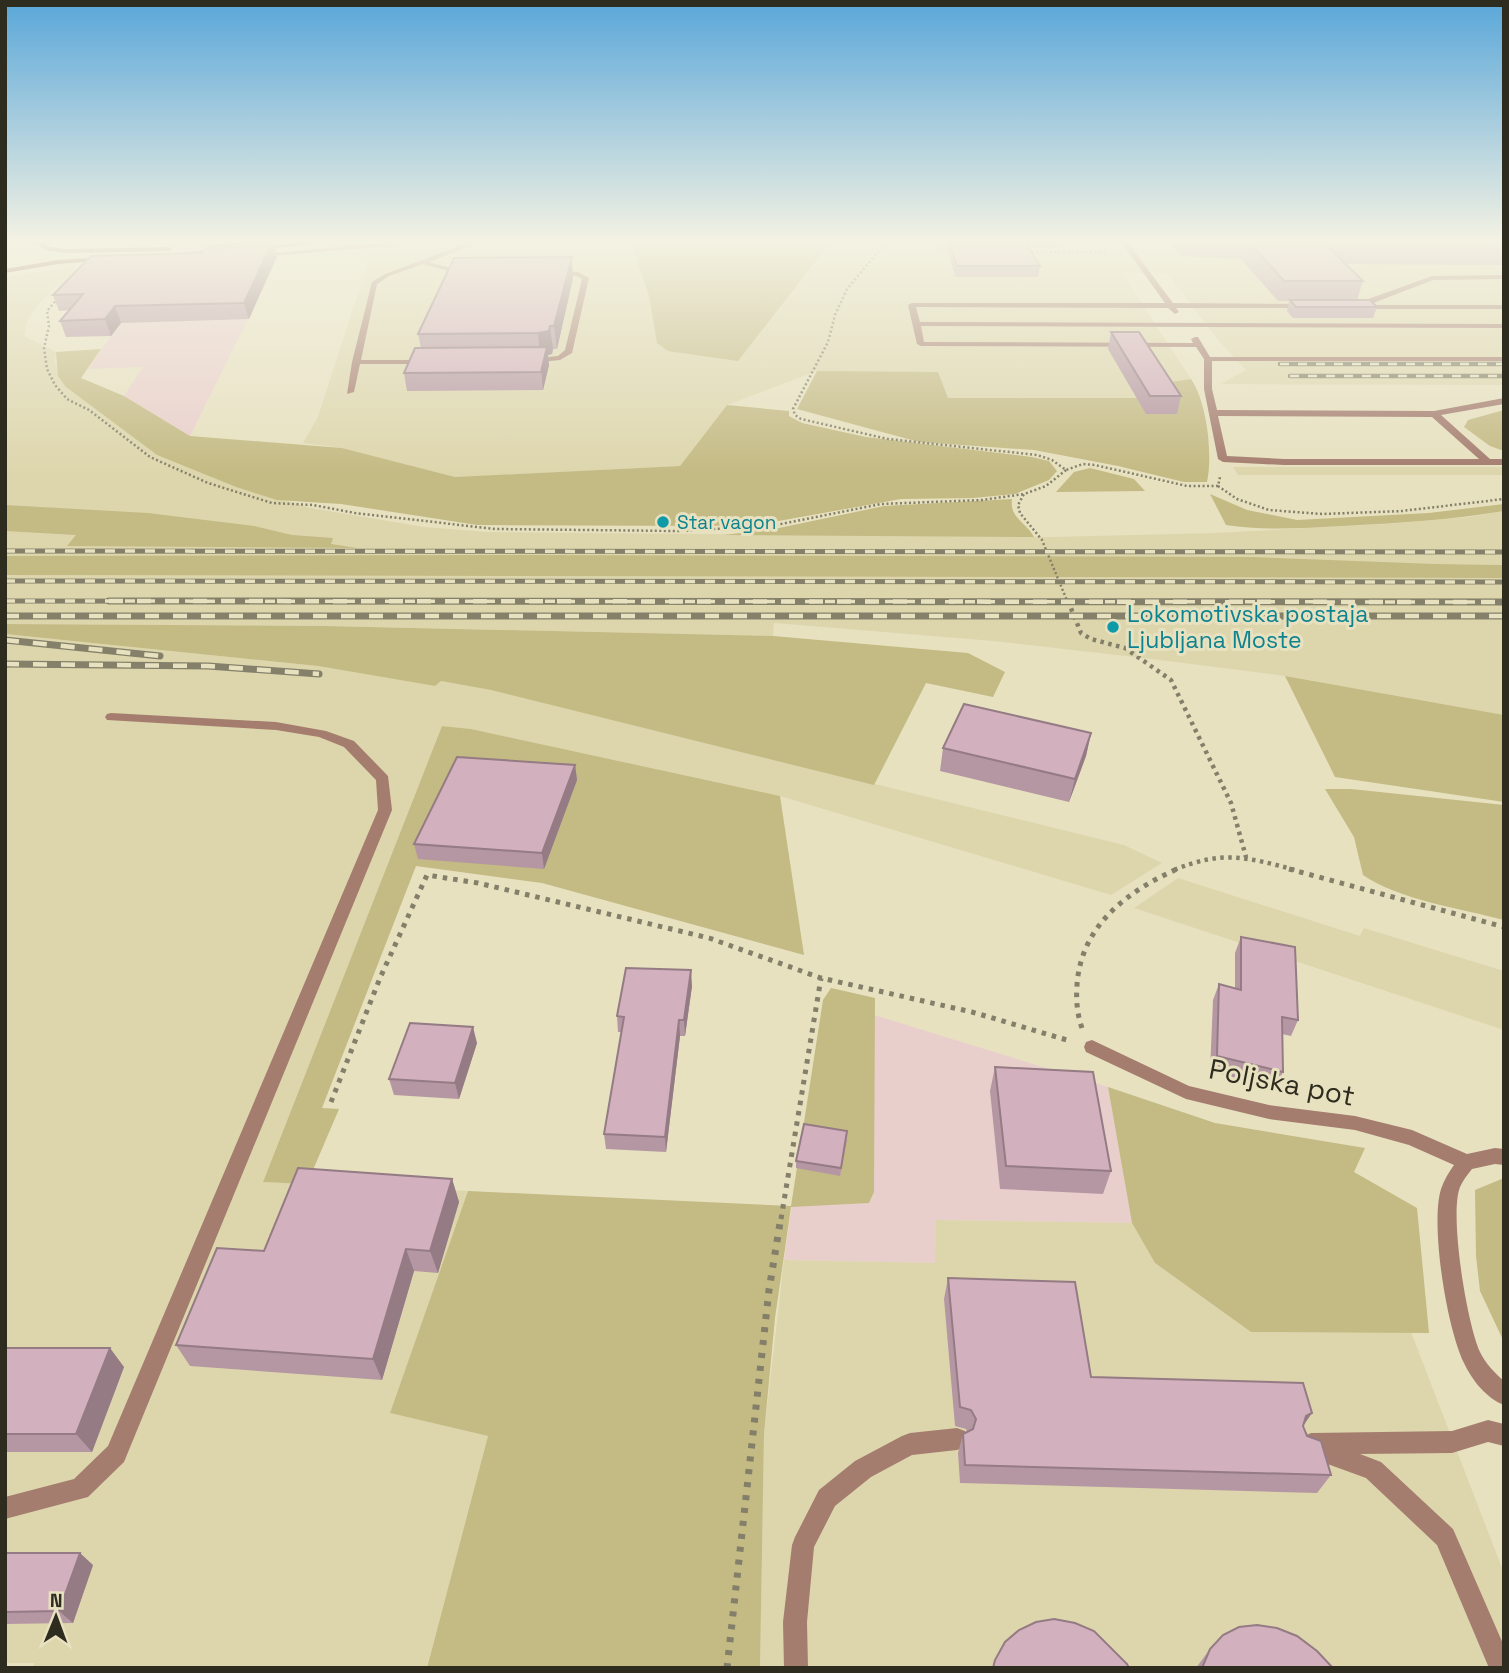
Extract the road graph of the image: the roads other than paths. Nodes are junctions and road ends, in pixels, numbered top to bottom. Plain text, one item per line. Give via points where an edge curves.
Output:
1 (366, 317) edge
2 (577, 317) edge
3 (915, 317) edge
4 (1179, 317) edge
5 (916, 324) junction
6 (1186, 326) junction
7 (1504, 326) edge
8 (1199, 345) junction
9 (1208, 359) junction
10 (1504, 359) edge
11 (356, 362) junction
12 (436, 362) edge
13 (529, 362) edge
14 (351, 392) dead end
15 (1504, 401) edge
16 (1215, 413) junction
17 (1434, 414) junction
18 (1488, 462) junction
19 (1504, 462) edge
20 (111, 717) dead end
21 (1092, 1047) road end
22 (1504, 1157) edge
23 (1466, 1162) junction
24 (1504, 1395) edge
25 (1504, 1435) edge
26 (957, 1439) dead end
27 (5, 1508) edge
28 (796, 1668) edge
29 (1501, 1668) edge

1 - 11 street
2 - 13 street via 569,351 560,358
3 - 5 street
4 - 6 street
5 - 6 street
5 - 8 street via 921,344
6 - 7 street
6 - 8 street
8 - 9 street
9 - 10 street
9 - 16 street via 1208,389
11 - 12 street
11 - 14 street
15 - 17 street
16 - 17 street
16 - 18 street via 1223,459
17 - 18 street
18 - 19 street
20 - 27 street via 276,726 323,734 349,744 383,779 385,810 117,1454 80,1489
21 - 23 street, Poljska pot via 1186,1092 1269,1112 1355,1123 1412,1138
22 - 23 street
23 - 24 street via 1449,1190 1447,1225 1459,1305 1471,1355
25 - 29 street via 1488,1431 1452,1442 1303,1444 1373,1470 1445,1537
26 - 28 street via 910,1444 863,1469 827,1498 803,1545 795,1622

